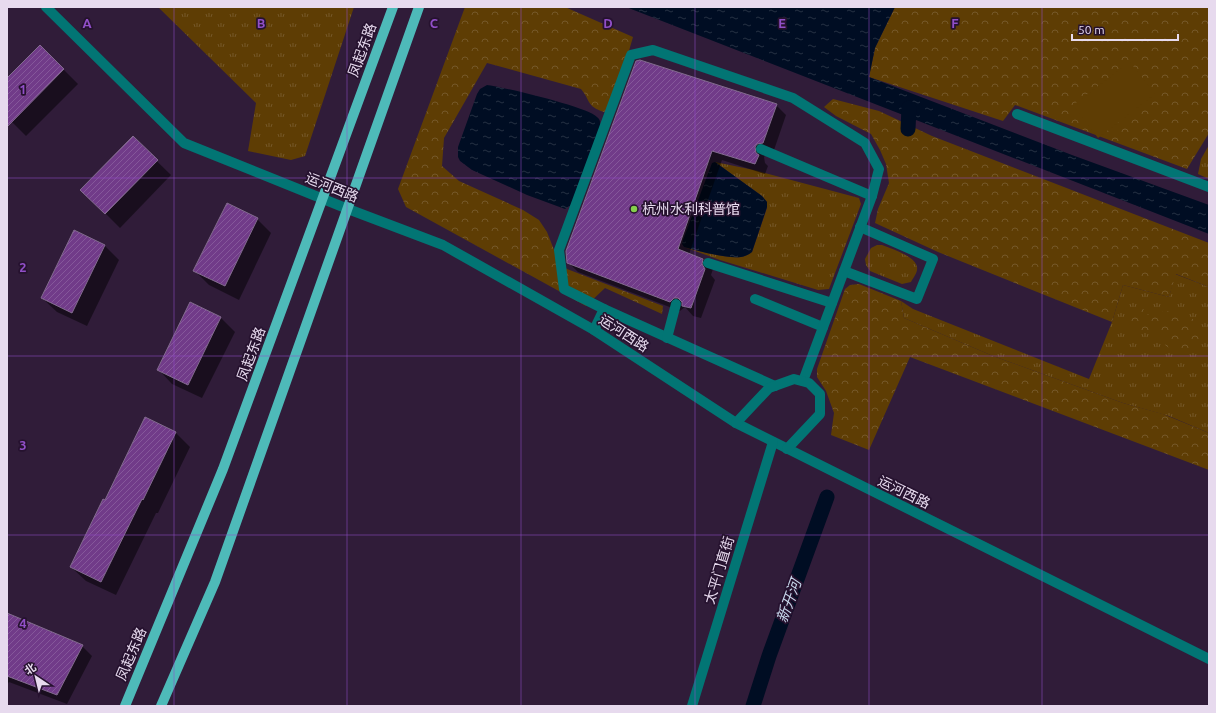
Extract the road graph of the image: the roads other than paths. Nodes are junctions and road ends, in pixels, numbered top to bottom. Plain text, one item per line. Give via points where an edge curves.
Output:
1 (46, 7) edge
2 (393, 7) edge
3 (419, 7) edge
4 (1018, 114) dead end
5 (761, 149) dead end
6 (1209, 187) edge
7 (872, 196) junction
8 (323, 198) junction
9 (348, 208) junction
10 (860, 227) junction
11 (708, 263) dead end
12 (844, 271) junction
13 (755, 299) dead end
14 (832, 303) junction
15 (676, 304) dead end
16 (604, 308) junction
17 (823, 327) junction
18 (594, 330) junction
19 (667, 338) junction
20 (803, 381) junction
21 (776, 386) junction
22 (736, 423) junction
23 (773, 442) junction
24 (787, 449) junction
25 (1209, 659) edge
26 (125, 706) edge
27 (161, 706) edge
28 (692, 706) edge

1 - 8 street, 运河西路 via 184,143
2 - 8 main road, 凤起东路
3 - 9 main road
4 - 6 street
5 - 7 street
7 - 10 street
7 - 16 street via 879,169 865,143 793,98 653,50 631,55 559,250 564,289
8 - 9 street, 运河西路
8 - 26 main road, 凤起东路 via 223,469
9 - 18 street, 运河西路 via 443,245
9 - 27 main road via 215,582
10 - 12 street
10 - 12 street via 933,259 917,299
11 - 14 street
12 - 14 street
13 - 17 street
14 - 17 street
15 - 19 street
16 - 18 street
16 - 19 street
17 - 20 street
18 - 22 street, 运河西路
19 - 21 street
20 - 21 street via 794,379
20 - 24 street via 809,383 820,394 820,414
21 - 22 street via 769,388
22 - 23 street, 运河西路
23 - 24 street, 运河西路
23 - 28 street, 太平门直街
24 - 25 street, 运河西路

